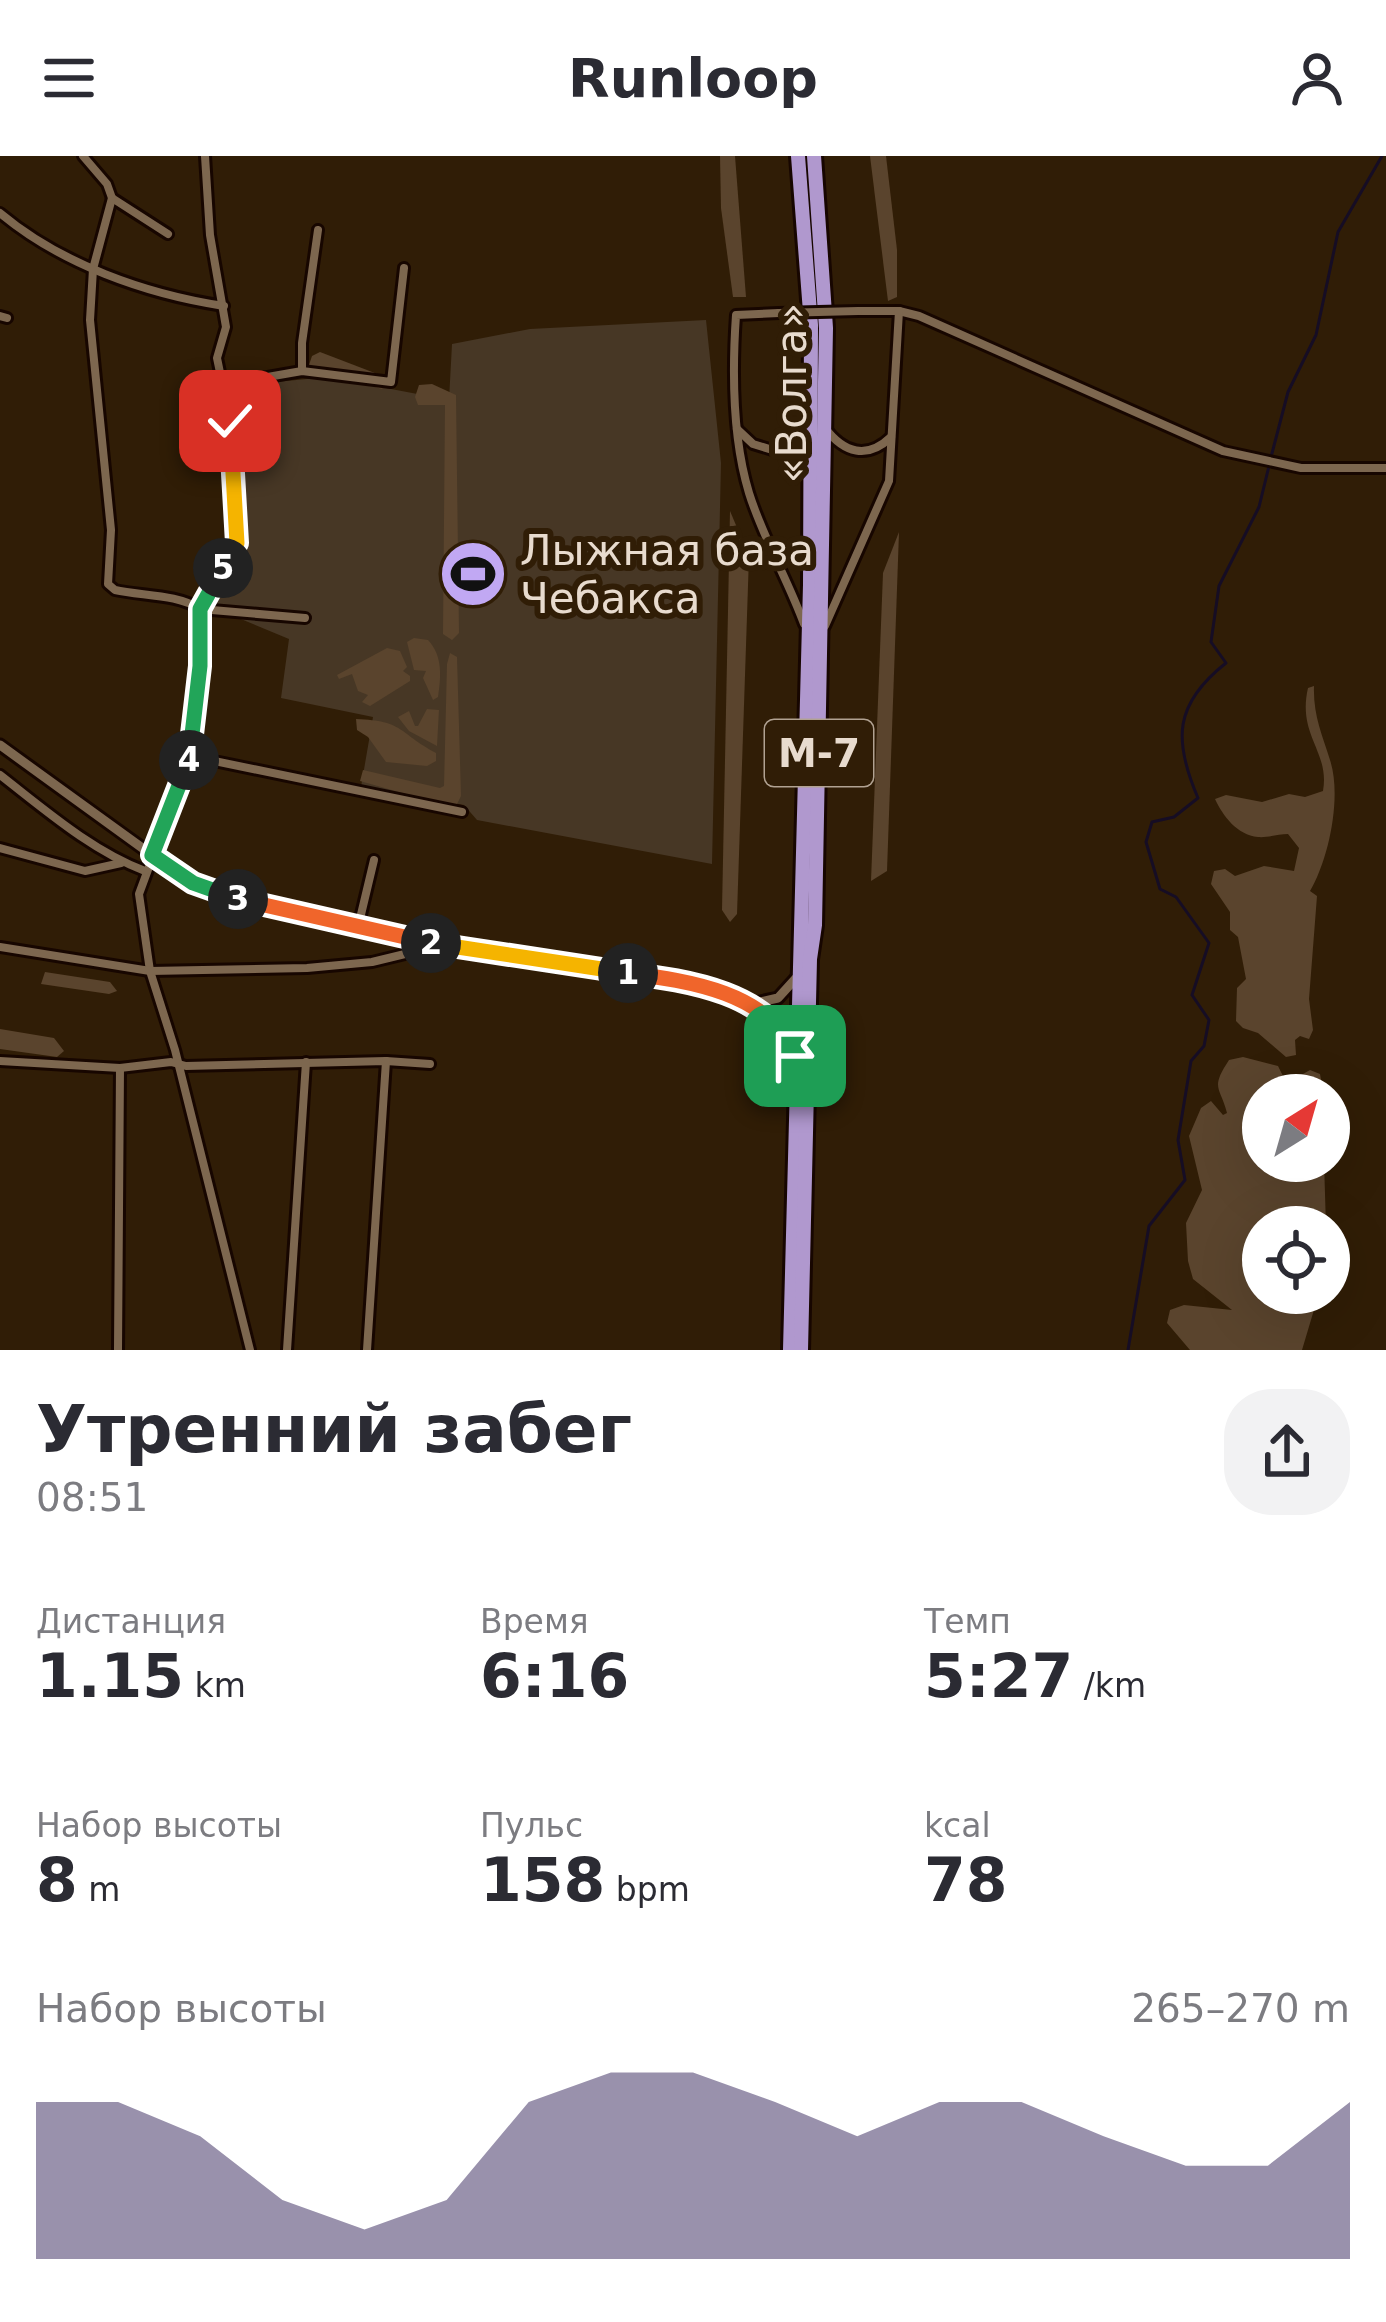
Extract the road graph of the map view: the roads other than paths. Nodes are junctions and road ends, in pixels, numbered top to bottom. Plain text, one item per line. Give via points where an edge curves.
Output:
1 (83, 156) edge
2 (205, 156) edge
3 (798, 156) edge
4 (814, 156) edge
5 (112, 198) junction
6 (0, 213) edge
7 (318, 230) dead end
8 (168, 234) dead end
9 (404, 268) dead end
10 (93, 269) junction
11 (224, 306) junction
12 (898, 311) junction
13 (302, 371) junction
14 (222, 385) junction
15 (809, 415) junction
16 (825, 427) junction
17 (737, 429) junction
18 (892, 436) junction
19 (1386, 468) edge
20 (200, 609) junction
21 (305, 618) dead end
22 (815, 637) junction
23 (0, 746) edge
24 (190, 756) junction
25 (0, 775) edge
26 (462, 812) dead end
27 (0, 848) edge
28 (152, 855) junction
29 (374, 860) dead end
30 (122, 862) junction
31 (145, 872) junction
32 (358, 927) junction
33 (439, 945) junction
34 (0, 947) edge
35 (150, 971) junction
36 (798, 976) junction
37 (752, 1004) junction
38 (795, 1056) junction
39 (386, 1060) junction
40 (0, 1061) edge
41 (306, 1062) junction
42 (178, 1064) junction
43 (430, 1064) dead end
44 (120, 1068) junction
45 (118, 1350) edge
46 (250, 1350) edge
47 (286, 1350) edge
48 (367, 1350) edge
49 (790, 1350) edge
50 (801, 1350) edge

1 - 5 street
2 - 11 street
3 - 15 highway, «Волга» / М-7
4 - 16 highway, «Волга» / М-7
5 - 8 street
5 - 10 street
6 - 10 street
7 - 13 street
9 - 13 street via 391,382
10 - 11 street
10 - 20 street via 110,587
11 - 14 street
12 - 17 street, bridge via 736,315
12 - 18 street
12 - 19 street via 1223,451 1301,467
13 - 14 street
14 - 20 street via 237,543
15 - 17 street via 801,437 779,452 766,452
15 - 22 highway, «Волга» / М-7
16 - 18 street via 860,452
16 - 22 highway, «Волга» / М-7
17 - 22 street via 751,500
18 - 22 street via 889,481
20 - 21 street
20 - 24 street
22 - 36 highway, «Волга» / М-7
22 - 50 highway, «Волга» / М-7
23 - 28 street
24 - 26 street
24 - 28 street
25 - 30 street
27 - 30 street via 85,871
28 - 31 street
28 - 32 street via 212,892
29 - 32 street
30 - 31 street
31 - 35 street via 139,894
32 - 33 street
33 - 35 street via 307,968
33 - 37 street via 683,981
34 - 35 street
35 - 42 street
36 - 37 street via 778,998
36 - 38 highway, «Волга» / М-7
37 - 38 street via 778,1024
38 - 49 highway, «Волга» / М-7
39 - 41 street
39 - 43 street
39 - 48 street
40 - 44 street
41 - 42 street
41 - 47 street
42 - 44 street
42 - 46 street
44 - 45 street

